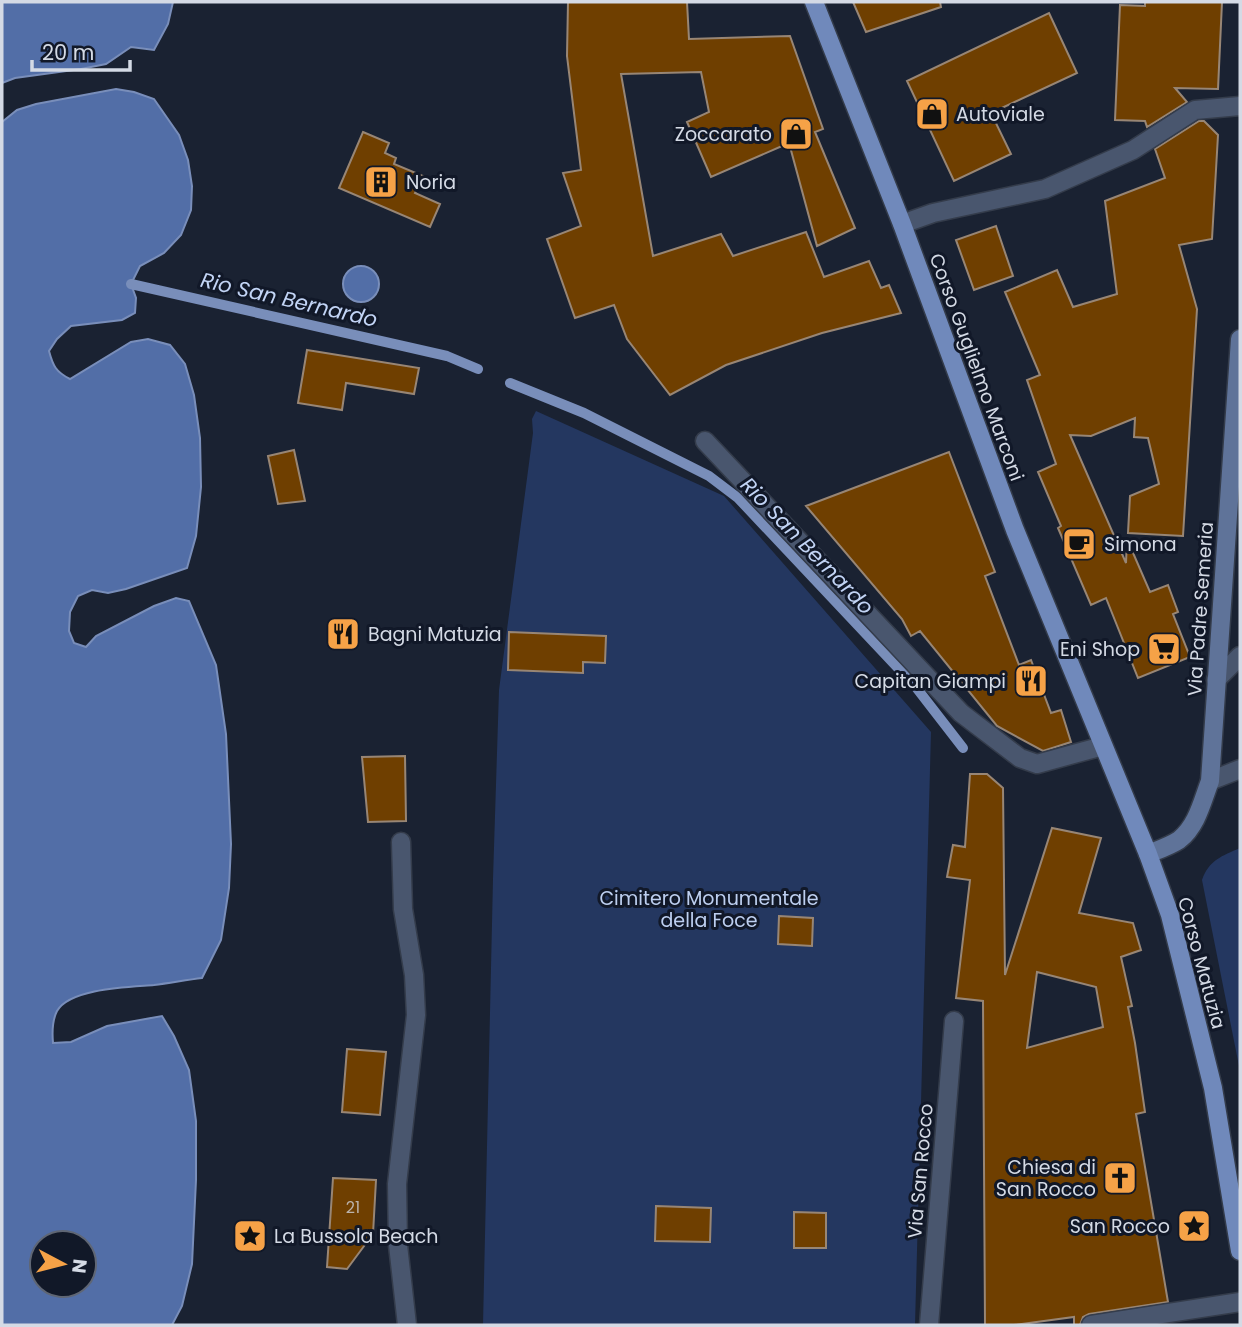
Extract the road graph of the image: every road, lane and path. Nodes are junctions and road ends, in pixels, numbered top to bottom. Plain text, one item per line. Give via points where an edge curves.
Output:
1 (814, 2) edge
2 (1240, 106) edge
3 (902, 224) junction
4 (1240, 339) edge
5 (705, 441) dead end
6 (1240, 656) edge
7 (1216, 680) junction
8 (1103, 746) junction
9 (1240, 769) edge
10 (1210, 781) junction
11 (401, 842) dead end
12 (1148, 854) junction
13 (954, 1021) dead end
14 (1240, 1251) edge
15 (1240, 1302) edge
16 (407, 1325) edge
17 (929, 1325) edge
18 (1091, 1325) edge

1 - 3 main road, Corso Guglielmo Marconi
2 - 3 street via 1195,110 1133,150 1045,188
3 - 8 main road, Corso Guglielmo Marconi via 1015,530
4 - 7 main road, Via Padre Semeria
5 - 8 street via 961,713 1020,758 1037,764
6 - 7 street
7 - 10 main road, Via Padre Semeria
8 - 12 main road, Corso Guglielmo Marconi
9 - 10 street
10 - 12 main road, Via Padre Semeria via 1189,829 1178,841
11 - 16 street via 403,909 416,1015 397,1184
12 - 14 main road, Corso Matuzia via 1170,915 1213,1088
13 - 17 street, Via San Rocco
15 - 18 street

